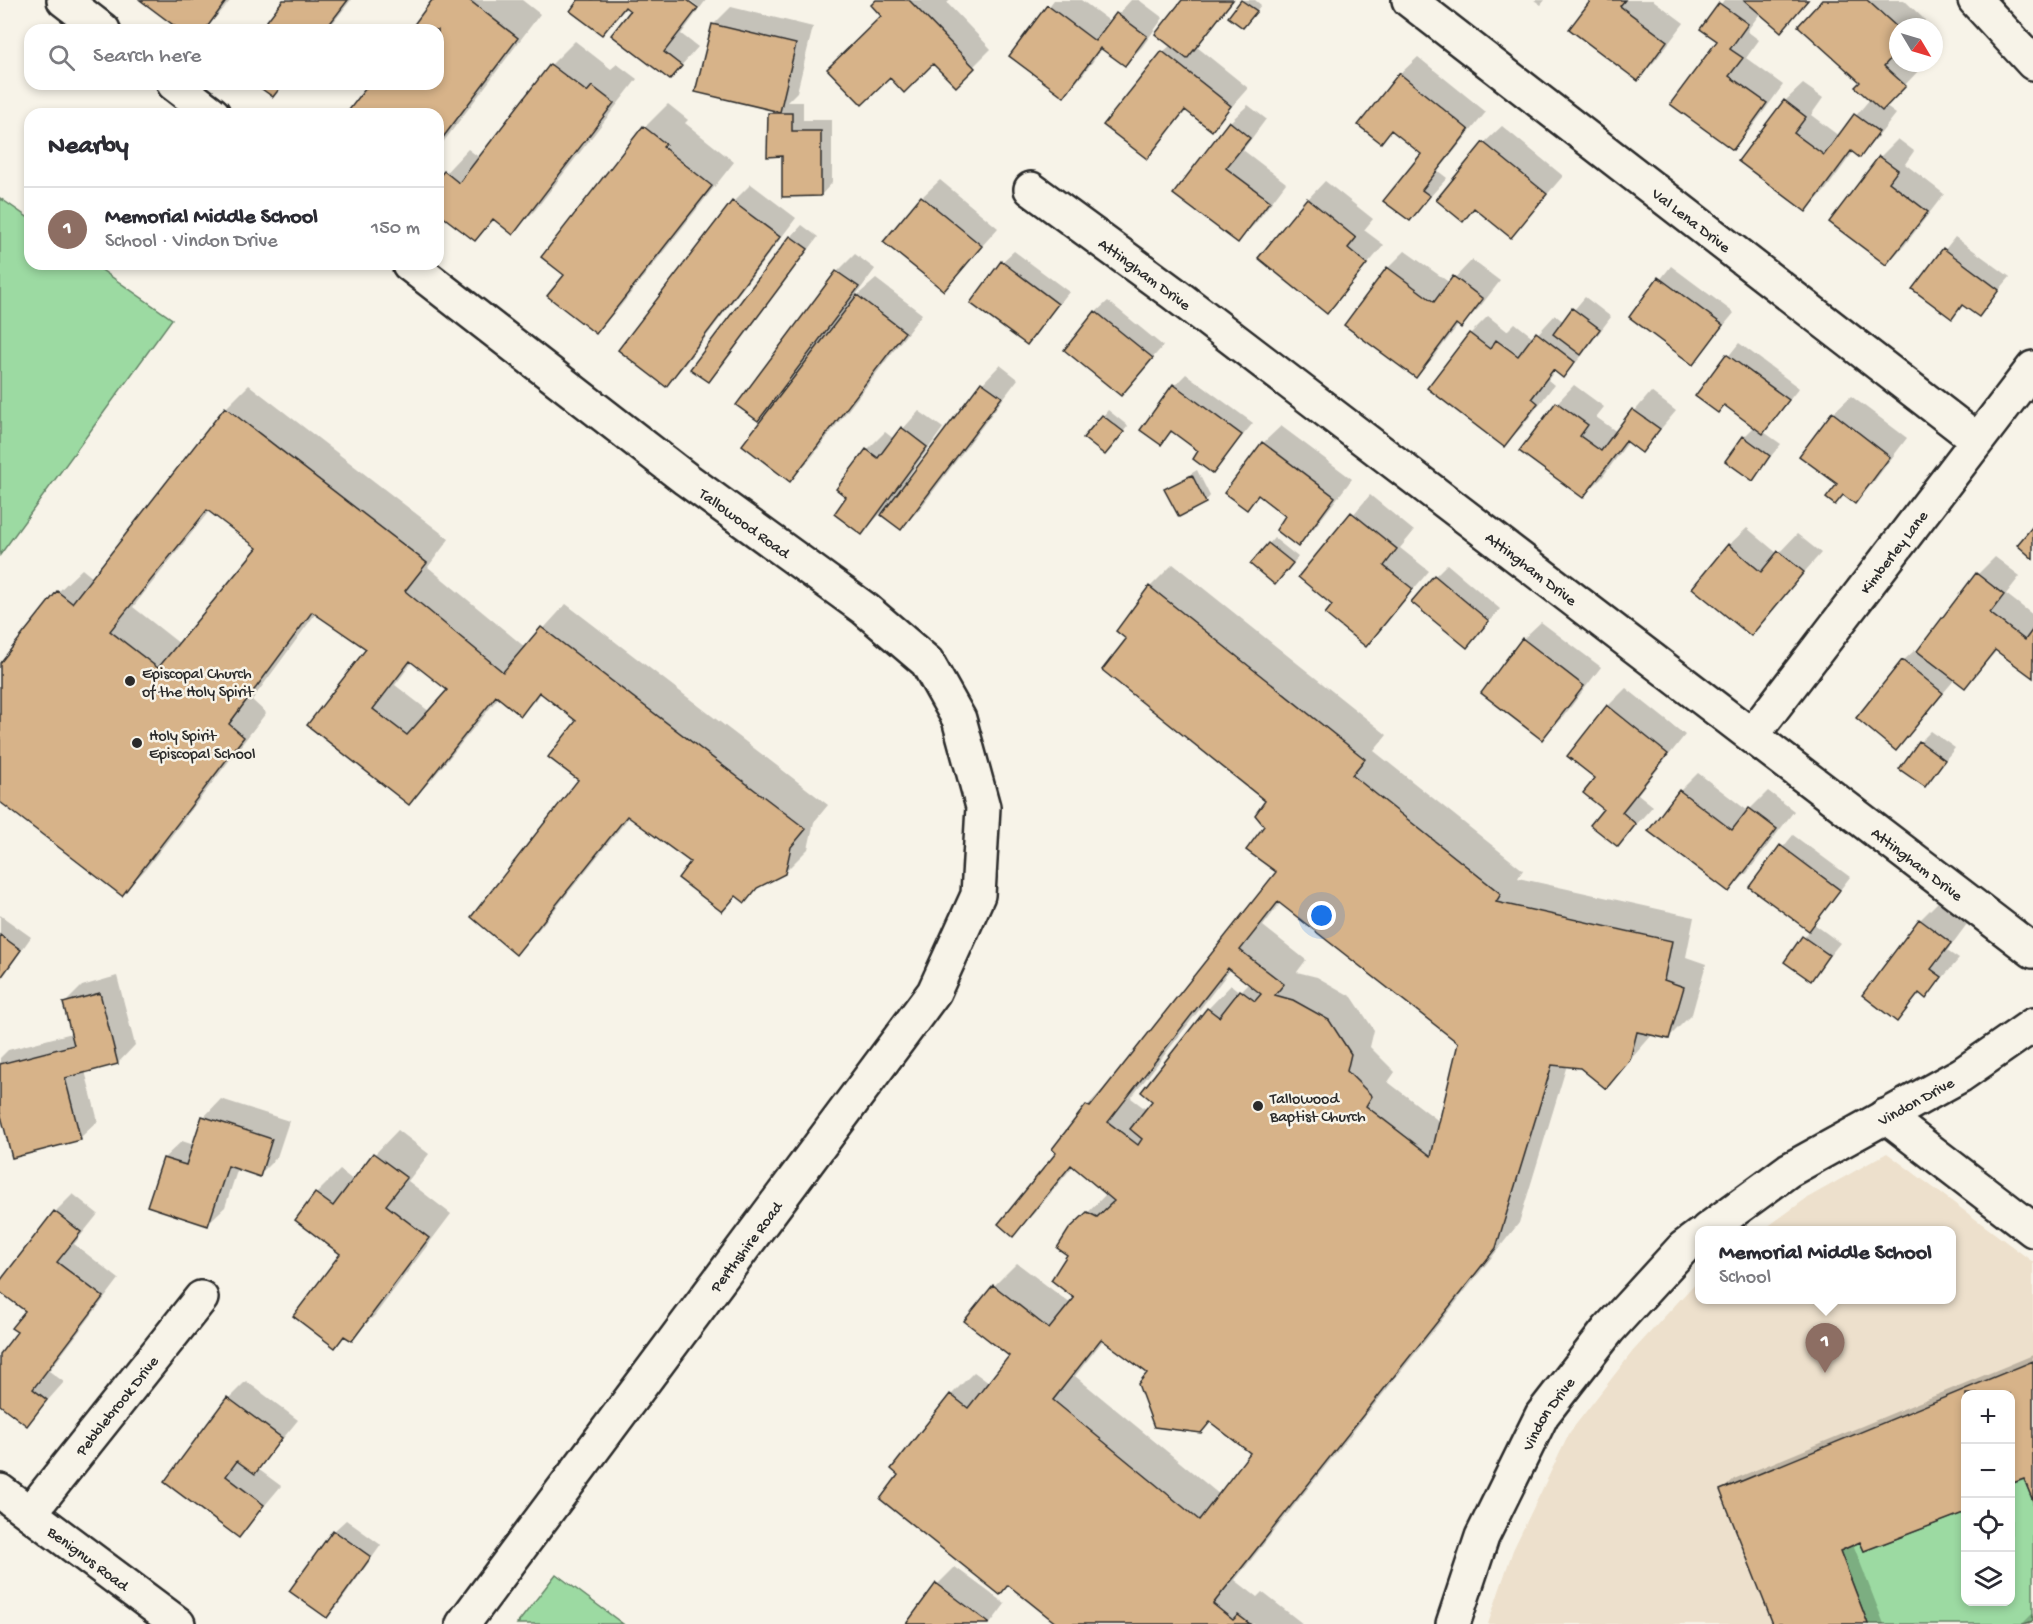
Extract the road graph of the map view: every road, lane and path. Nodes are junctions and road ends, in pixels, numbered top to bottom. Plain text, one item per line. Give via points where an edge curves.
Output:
1 (64, 0) edge
2 (1409, 0) edge
3 (1975, 0) edge
4 (95, 24) edge
5 (2033, 63) edge
6 (182, 90) edge
7 (205, 108) edge
8 (1031, 189) dead end
9 (417, 270) edge
10 (2033, 368) edge
11 (1977, 439) junction
12 (1753, 734) junction
13 (981, 847) joint
14 (2033, 951) edge
15 (2033, 1025) edge
16 (1885, 1116) junction
17 (1712, 1226) edge
18 (2033, 1230) edge
19 (1695, 1239) edge
20 (201, 1298) dead end
21 (0, 1491) edge
22 (30, 1513) junction
23 (159, 1618) edge
24 (463, 1624) edge
25 (1453, 1624) edge

1 - 4 street
2 - 11 street, Val Lena Drive
3 - 5 street
6 - 7 street
8 - 12 street, Attingham Drive
9 - 13 street, Tallowood Road via 686,479 865,609 927,662 959,719 982,807
10 - 11 street, Kimberley Lane
11 - 12 street, Kimberley Lane
12 - 14 street, Attingham Drive
13 - 24 street, Perthshire Road via 978,895 934,992
15 - 16 street, Vindon Drive via 1960,1075
16 - 17 street, Vindon Drive via 1789,1170
16 - 18 street
19 - 25 street, Vindon Drive via 1608,1330 1542,1415 1482,1537
20 - 22 street, Pebblebrook Drive
21 - 22 street, Benignus Road
22 - 23 street, Benignus Road

